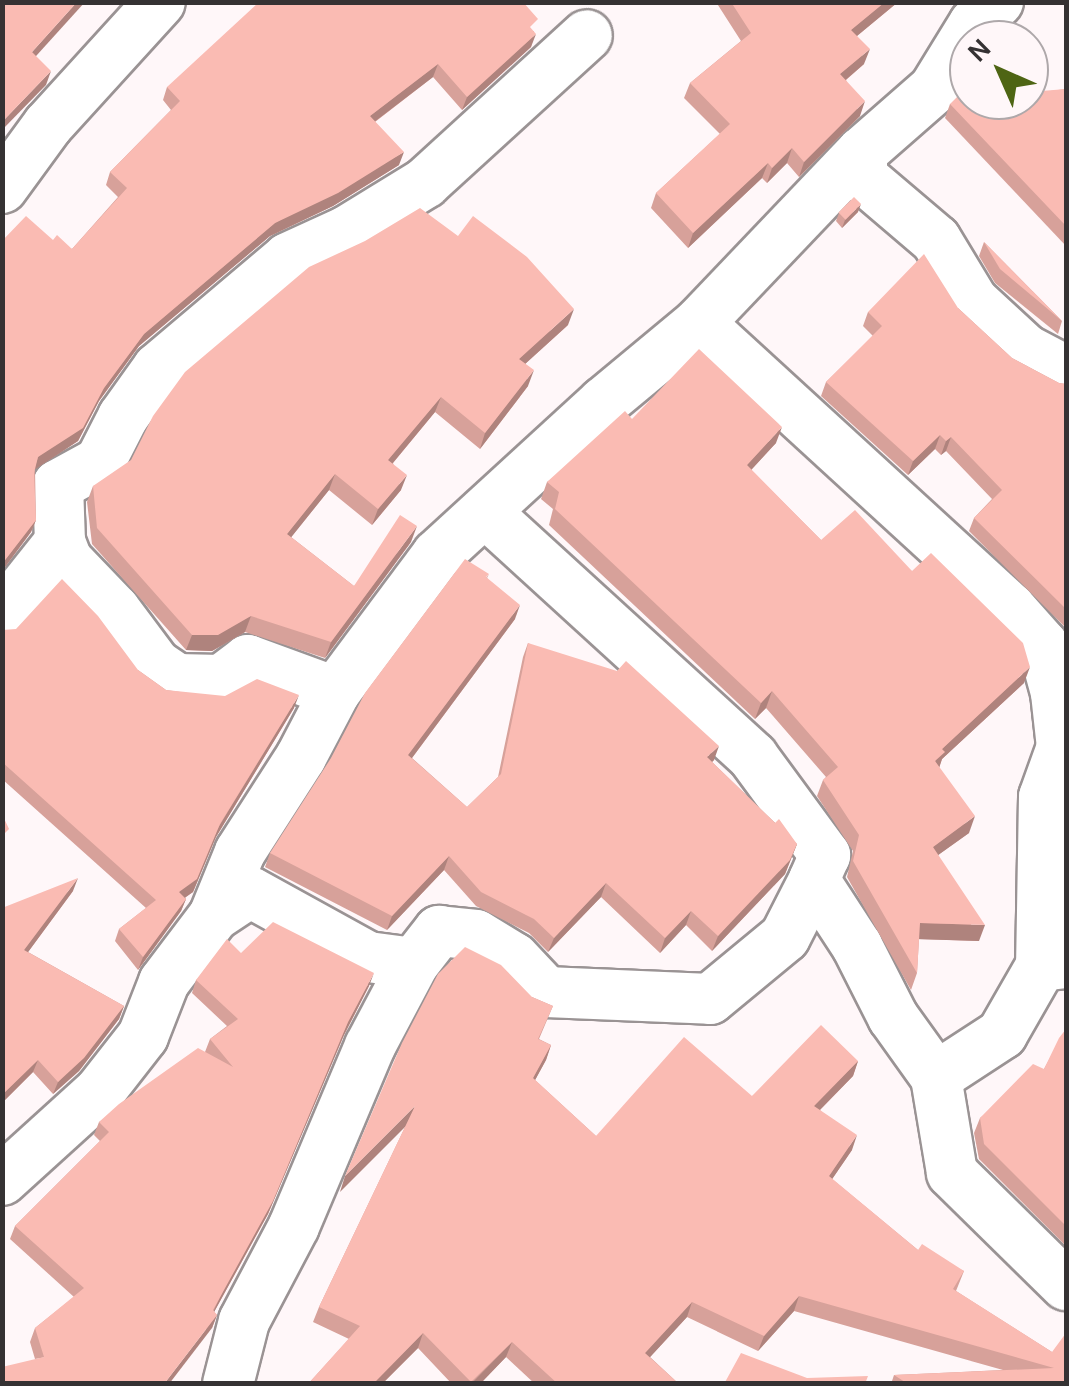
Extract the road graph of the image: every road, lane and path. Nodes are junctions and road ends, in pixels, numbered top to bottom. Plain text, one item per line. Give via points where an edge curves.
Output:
1 (160, 2) edge
2 (975, 10) edge
3 (587, 35) dead end
4 (862, 152) junction
5 (2, 188) edge
6 (699, 323) junction
7 (1066, 371) edge
8 (484, 512) junction
9 (60, 542) junction
10 (2, 614) edge
11 (335, 692) junction
12 (814, 880) junction
13 (214, 916) junction
14 (414, 963) junction
15 (1054, 964) edge
16 (936, 1077) junction
17 (2, 1180) edge
18 (1066, 1285) edge
19 (228, 1384) edge

1 - 5 street via 48,125
2 - 4 street via 934,89
3 - 9 street via 425,183 288,258 158,368 100,462 58,485
4 - 6 street
4 - 7 street via 862,177 936,240 973,301 1026,350
6 - 8 street
6 - 15 street via 1044,645 1062,748 1044,798
8 - 11 street via 438,555
8 - 12 street via 752,757 825,855
9 - 10 street
9 - 11 street via 67,560 156,665 177,679 220,680 248,660
11 - 13 street via 240,852
12 - 14 street via 785,937 710,999 546,992 514,958 476,935 438,931
12 - 16 street
13 - 14 street via 250,892 368,957
13 - 17 street via 164,982 143,1036 100,1092
14 - 19 street via 244,1320
15 - 16 street via 1002,1034
16 - 18 street via 952,1173

